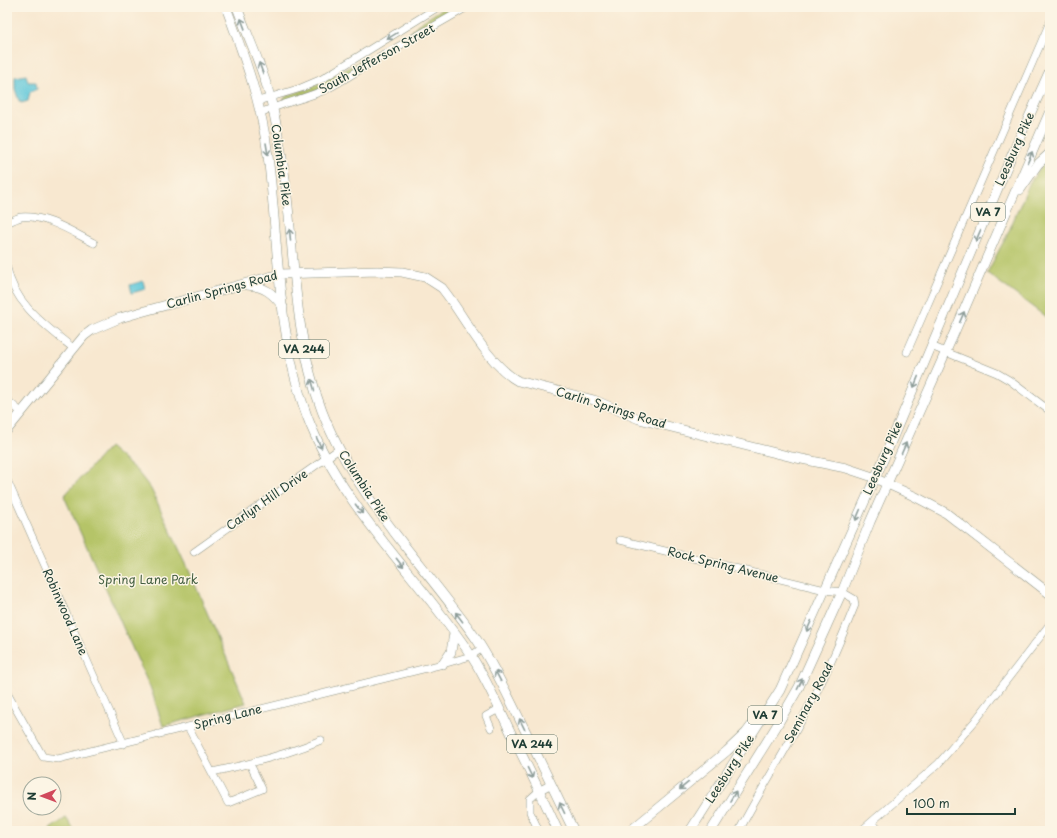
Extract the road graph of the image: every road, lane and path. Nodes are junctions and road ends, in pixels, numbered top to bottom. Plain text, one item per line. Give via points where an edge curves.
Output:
1 (226, 7) edge
2 (237, 7) edge
3 (438, 7) edge
4 (467, 7) edge
5 (1050, 22) edge
6 (1050, 70) edge
7 (270, 97) junction
8 (258, 101) junction
9 (272, 107) junction
10 (1050, 110) edge
11 (260, 113) junction
12 (1050, 153) edge
13 (1009, 206) junction
14 (7, 223) edge
15 (94, 243) dead end
16 (7, 268) edge
17 (294, 273) junction
18 (280, 274) junction
19 (242, 284) junction
20 (283, 307) junction
21 (931, 346) junction
22 (73, 348) junction
23 (907, 352) dead end
24 (946, 352) junction
25 (7, 400) edge
26 (1050, 411) edge
27 (21, 412) junction
28 (7, 430) edge
29 (339, 449) junction
30 (326, 458) junction
31 (875, 478) junction
32 (7, 480) edge
33 (888, 484) junction
34 (620, 540) dead end
35 (194, 552) dead end
36 (1033, 580) junction
37 (1050, 584) edge
38 (825, 590) junction
39 (842, 592) junction
40 (1050, 594) edge
41 (1050, 624) edge
42 (454, 633) junction
43 (482, 648) junction
44 (471, 656) junction
45 (443, 664) junction
46 (780, 690) junction
47 (7, 693) edge
48 (499, 709) junction
49 (188, 727) junction
50 (491, 728) dead end
51 (322, 740) dead end
52 (124, 744) junction
53 (250, 764) junction
54 (212, 772) junction
55 (551, 784) junction
56 (539, 790) junction
57 (872, 822) junction
58 (712, 830) edge
59 (539, 831) edge
60 (558, 831) edge
61 (574, 831) edge
62 (630, 831) edge
63 (690, 831) edge
64 (739, 831) edge
65 (861, 831) edge
66 (879, 831) edge

1 - 8 main road, Columbia Pike via 247,62
7 -> 2 main road, Columbia Pike
3 -> 7 street, South Jefferson Street via 330,75
4 - 9 street, South Jefferson Street via 336,84 306,97
5 - 23 street
6 -> 21 main road, Leesburg Pike / VA 7
7 - 8 street, South Jefferson Street
7 - 9 main road, Columbia Pike
8 - 11 main road, Columbia Pike
9 - 11 street, South Jefferson Street
17 -> 9 main road, Columbia Pike / VA 244 via 284,177
13 -> 10 main road, Leesburg Pike / VA 7
11 -> 18 main road, Columbia Pike / VA 244 via 268,156
12 - 13 main road via 1038,164
24 -> 13 main road, Leesburg Pike / VA 7
14 - 15 street via 20,217 39,218
16 - 22 street via 23,303 36,318
17 - 18 main road, Carlin Springs Road
29 -> 17 main road, Columbia Pike / VA 244 via 320,407 307,364
17 - 31 main road, Carlin Springs Road via 396,271 425,277 442,288 497,366 518,381 594,400 639,419 846,468
18 - 19 main road, Carlin Springs Road
18 - 20 main road, Columbia Pike / VA 244
19 - 20 main road via 265,289 275,296
19 - 22 main road, Carlin Springs Road via 120,318 92,330
20 -> 30 main road, Columbia Pike / VA 244 via 295,378
21 - 24 street
21 -> 31 main road, Leesburg Pike / VA 7
22 - 27 main road, Carlin Springs Road
24 - 26 street via 1010,380
33 -> 24 main road, Leesburg Pike / VA 7
25 - 27 street
27 - 28 main road, Carlin Springs Road
29 - 30 street, Carlyn Hill Drive
43 -> 29 main road, Columbia Pike / VA 244 via 377,508
30 - 35 street, Carlyn Hill Drive
30 -> 42 main road, Columbia Pike / VA 244 via 358,508
31 - 33 main road, Carlin Springs Road
31 -> 38 main road, Leesburg Pike / VA 7
32 - 52 street, Robinwood Lane
33 - 36 main road, Carlin Springs Road via 946,514
33 - 39 main road, Leesburg Pike / VA 7
34 - 38 street, Rock Spring Avenue
36 - 37 main road
36 - 40 main road, Carlin Springs Road
38 - 39 street
38 -> 46 main road, Leesburg Pike / VA 7
58 -> 39 main road, Leesburg Pike / VA 7 via 799,687
39 - 64 street, Seminary Road via 851,596 855,602 842,637 818,690
41 - 57 street via 938,764
42 - 44 main road, Columbia Pike / VA 244
42 - 45 main road via 451,652
43 - 44 street, Spring Lane
55 -> 43 main road, Columbia Pike / VA 244
44 - 45 street, Spring Lane
44 - 48 main road, Columbia Pike / VA 244
45 - 49 street, Spring Lane
46 -> 62 main road via 746,733 727,751
46 - 63 main road, Leesburg Pike / VA 7
47 - 52 street, Spring Lane via 43,757 65,758
48 - 50 street via 486,716
48 -> 56 main road, Columbia Pike / VA 244
49 - 52 street, Spring Lane
49 - 54 street
51 - 53 street via 299,750
53 - 54 street
53 - 54 street via 262,789 228,803
55 - 56 street
61 -> 55 main road, Columbia Pike / VA 244
56 - 59 street via 531,797 529,806
56 - 60 main road, Columbia Pike / VA 244
57 - 65 street
57 - 66 street

